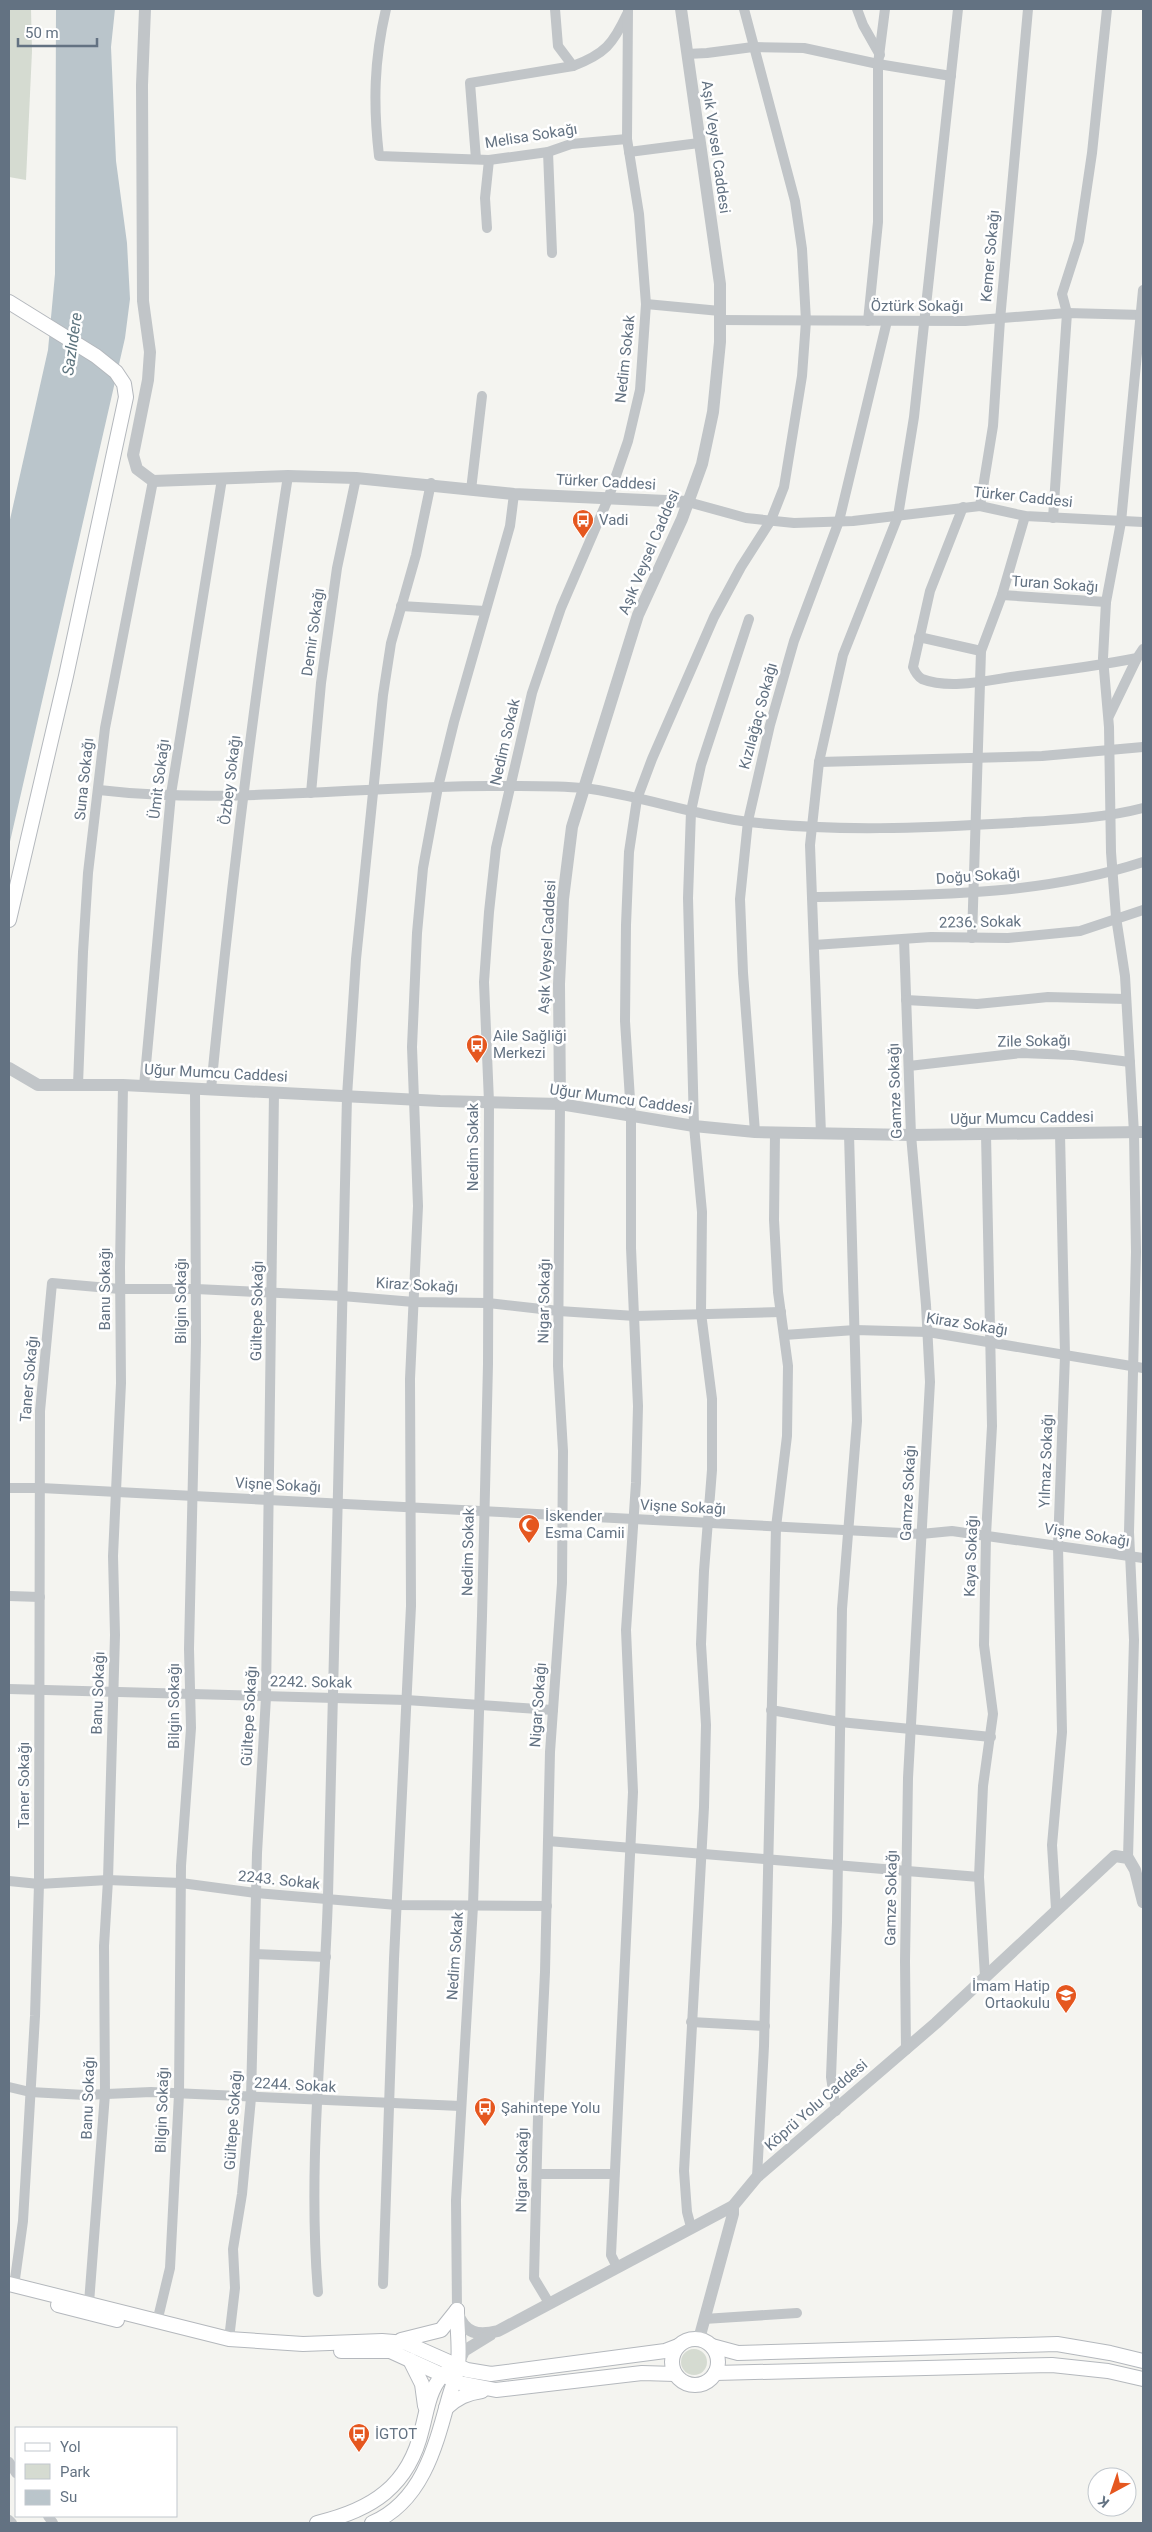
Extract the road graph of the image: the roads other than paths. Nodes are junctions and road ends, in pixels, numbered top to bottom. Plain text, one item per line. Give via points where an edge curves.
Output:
1 (145, 9) edge
2 (386, 9) edge
3 (555, 9) edge
4 (681, 9) edge
5 (744, 9) edge
6 (858, 9) edge
7 (885, 9) edge
8 (958, 9) edge
9 (1028, 9) edge
10 (1107, 9) edge
11 (628, 10) edge
12 (753, 47) junction
13 (687, 54) junction
14 (879, 60) junction
15 (574, 66) junction
16 (951, 76) junction
17 (627, 139) junction
18 (699, 143) junction
19 (548, 152) junction
20 (629, 152) junction
21 (476, 159) junction
22 (489, 160) junction
23 (487, 228) dead end
24 (552, 253) dead end
25 (1143, 290) edge
26 (9, 302) edge
27 (646, 304) junction
28 (1067, 313) junction
29 (1142, 315) edge
30 (720, 316) junction
31 (1000, 320) junction
32 (806, 321) junction
33 (868, 321) junction
34 (887, 321) junction
35 (925, 321) junction
36 (482, 396) dead end
37 (288, 476) junction
38 (356, 478) junction
39 (222, 479) junction
40 (153, 481) junction
41 (431, 484) junction
42 (471, 490) junction
43 (514, 494) junction
44 (608, 499) junction
45 (688, 502) junction
46 (980, 506) junction
47 (963, 507) junction
48 (898, 516) junction
49 (1025, 516) junction
50 (1053, 518) junction
51 (771, 520) junction
52 (839, 521) junction
53 (1120, 522) junction
54 (1143, 522) edge
55 (1002, 595) junction
56 (1106, 602) junction
57 (401, 606) junction
58 (485, 611) junction
59 (749, 619) dead end
60 (920, 637) junction
61 (1143, 650) edge
62 (981, 651) junction
63 (1137, 658) junction
64 (1104, 665) junction
65 (979, 681) junction
66 (1108, 716) junction
67 (1143, 747) edge
68 (1110, 750) junction
69 (978, 757) junction
70 (818, 762) junction
71 (510, 786) junction
72 (438, 787) junction
73 (584, 788) junction
74 (99, 790) junction
75 (374, 790) junction
76 (311, 793) junction
77 (171, 794) junction
78 (245, 794) junction
79 (637, 799) junction
80 (1143, 808) edge
81 (691, 811) junction
82 (1111, 815) junction
83 (748, 821) junction
84 (976, 825) junction
85 (812, 828) junction
86 (1143, 862) edge
87 (1114, 871) junction
88 (974, 892) junction
89 (812, 897) junction
90 (1143, 910) edge
91 (1116, 918) junction
92 (9, 920) edge
93 (972, 938) junction
94 (904, 939) junction
95 (814, 945) junction
96 (1126, 999) junction
97 (906, 1000) junction
98 (1130, 1062) junction
99 (909, 1066) junction
100 (9, 1068) edge
101 (124, 1084) junction
102 (78, 1085) junction
103 (144, 1086) junction
104 (195, 1088) junction
105 (211, 1089) junction
106 (274, 1092) junction
107 (347, 1096) junction
108 (413, 1100) junction
109 (489, 1102) junction
110 (560, 1104) junction
111 (631, 1116) junction
112 (694, 1126) junction
113 (755, 1132) junction
114 (1138, 1132) edge
115 (775, 1133) junction
116 (821, 1134) junction
117 (849, 1134) junction
118 (986, 1134) junction
119 (1060, 1134) junction
120 (911, 1135) junction
121 (52, 1283) joint
122 (196, 1289) junction
123 (120, 1290) junction
124 (272, 1294) junction
125 (342, 1296) junction
126 (414, 1302) junction
127 (488, 1303) junction
128 (559, 1311) junction
129 (781, 1312) junction
130 (701, 1313) junction
131 (635, 1316) junction
132 (855, 1330) junction
133 (928, 1332) junction
134 (784, 1335) junction
135 (991, 1343) junction
136 (1065, 1356) junction
137 (1139, 1368) edge
138 (9, 1488) edge
139 (40, 1488) junction
140 (116, 1492) junction
141 (193, 1496) junction
142 (267, 1500) junction
143 (337, 1504) junction
144 (410, 1508) junction
145 (484, 1512) junction
146 (562, 1516) junction
147 (634, 1520) junction
148 (708, 1524) junction
149 (776, 1527) junction
150 (850, 1531) junction
151 (921, 1534) junction
152 (986, 1535) junction
153 (1058, 1546) junction
154 (1130, 1557) junction
155 (1143, 1558) edge
156 (9, 1596) edge
157 (40, 1597) junction
158 (9, 1689) edge
159 (40, 1691) junction
160 (113, 1693) junction
161 (190, 1693) junction
162 (266, 1697) junction
163 (333, 1697) junction
164 (406, 1700) junction
165 (479, 1705) junction
166 (553, 1710) junction
167 (771, 1710) junction
168 (840, 1722) junction
169 (911, 1729) junction
170 (991, 1737) junction
171 (548, 1841) junction
172 (630, 1848) junction
173 (700, 1854) junction
174 (1128, 1858) junction
175 (769, 1860) junction
176 (838, 1865) junction
177 (906, 1871) junction
178 (979, 1877) junction
179 (108, 1880) junction
180 (9, 1881) edge
181 (181, 1883) junction
182 (39, 1884) junction
183 (256, 1893) junction
184 (327, 1900) junction
185 (1143, 1902) edge
186 (397, 1905) junction
187 (473, 1906) junction
188 (547, 1906) junction
189 (1056, 1910) junction
190 (255, 1954) junction
191 (326, 1957) junction
192 (985, 1977) junction
193 (691, 2022) junction
194 (765, 2026) junction
195 (906, 2050) junction
196 (9, 2087) edge
197 (30, 2092) junction
198 (105, 2094) junction
199 (179, 2094) junction
200 (252, 2098) junction
201 (317, 2100) junction
202 (389, 2104) junction
203 (460, 2106) junction
204 (836, 2111) junction
205 (538, 2174) junction
206 (614, 2174) junction
207 (757, 2177) junction
208 (733, 2206) junction
209 (692, 2227) junction
210 (617, 2267) junction
211 (383, 2284) dead end
212 (11, 2288) edge
213 (318, 2292) dead end
214 (89, 2303) junction
215 (549, 2304) junction
216 (457, 2310) junction
217 (797, 2313) dead end
218 (704, 2319) junction
219 (157, 2322) junction
220 (503, 2329) junction
221 (229, 2339) junction
222 (699, 2339) junction
223 (394, 2342) junction
224 (678, 2346) junction
225 (712, 2346) junction
226 (410, 2360) junction
227 (1143, 2361) edge
228 (458, 2365) junction
229 (715, 2373) junction
230 (675, 2374) junction
231 (447, 2378) junction
232 (1143, 2379) edge
233 (496, 2390) junction
234 (446, 2408) junction
235 (425, 2410) junction
236 (9, 2520) edge
237 (12, 2523) edge
238 (317, 2523) edge
239 (372, 2523) edge

1 - 40 street via 143,301 150,352 148,380 133,455 137,469
2 - 21 street, Melisa Sokağı via 377,46 374,114 379,156
3 - 15 street via 558,46
4 - 13 street, Aşık Veysel Caddesi
5 - 12 street
6 - 14 street
7 - 14 street
8 - 16 street
9 - 31 street, Kemer Sokağı
10 - 28 street via 1079,241 1062,294
11 - 15 street via 616,39 600,53
11 - 17 street, Nedim Sokak
12 - 13 street
12 - 14 street via 804,48
12 - 32 street via 795,200 802,249
13 - 18 street, Aşık Veysel Caddesi
14 - 16 street
14 - 33 street via 878,222
15 - 21 street via 470,83
16 - 35 street
17 - 19 street, Melisa Sokağı via 571,144
17 - 20 street, Nedim Sokak
18 - 20 street
18 - 30 street, Aşık Veysel Caddesi via 720,284
19 - 22 street, Melisa Sokağı
19 - 24 street
20 - 27 street, Nedim Sokak via 639,214
21 - 22 street, Melisa Sokağı
22 - 23 street via 485,198
25 - 29 street
26 - 92 main road via 92,353 116,372 124,384 126,397
27 - 30 street, Öztürk Sokağı
27 - 44 street, Nedim Sokak via 640,390 628,441
28 - 29 street, Öztürk Sokağı
28 - 31 street, Öztürk Sokağı
28 - 50 street
29 - 53 street
30 - 32 street, Öztürk Sokağı
30 - 45 street, Aşık Veysel Caddesi via 713,412 702,464
31 - 35 street, Öztürk Sokağı
31 - 46 street, Kemer Sokağı via 993,426
32 - 33 street, Öztürk Sokağı
32 - 51 street via 794,436 784,487
33 - 34 street, Öztürk Sokağı
34 - 35 street, Öztürk Sokağı
34 - 52 street, Kızılağaç Sokağı
35 - 48 street
36 - 42 street
37 - 38 street, Türker Caddesi
37 - 39 street, Türker Caddesi
37 - 78 street, Özbey Sokağı via 260,657
38 - 41 street, Türker Caddesi
38 - 76 street, Demir Sokağı via 337,568 321,682
39 - 40 street, Türker Caddesi
39 - 77 street, Ümit Sokağı
40 - 74 street, Suna Sokağı via 105,728
41 - 42 street, Türker Caddesi
41 - 57 street
42 - 43 street, Türker Caddesi
43 - 44 street, Türker Caddesi
43 - 58 street via 510,526
44 - 45 street, Türker Caddesi
44 - 71 street, Nedim Sokak via 561,608 532,693
45 - 51 street, Türker Caddesi via 746,518
45 - 73 street, Aşık Veysel Caddesi via 638,615
46 - 47 street, Türker Caddesi
46 - 49 street, Türker Caddesi
47 - 48 street, Türker Caddesi
47 - 60 street via 930,591
48 - 52 street, Türker Caddesi
48 - 70 street via 843,655
49 - 50 street, Türker Caddesi
49 - 55 street
50 - 53 street, Türker Caddesi
51 - 52 street, Türker Caddesi via 794,523
51 - 79 street via 714,617
52 - 83 street, Kızılağaç Sokağı via 794,641
53 - 54 street, Türker Caddesi
53 - 56 street
55 - 56 street, Turan Sokağı
55 - 62 street
56 - 64 street
57 - 58 street
57 - 75 street via 383,695
58 - 72 street
59 - 81 street via 701,765
60 - 62 street
60 - 65 street via 913,667 922,679 950,683
61 - 63 street
62 - 65 street
63 - 64 street
63 - 66 street
64 - 65 street
64 - 66 street
65 - 69 street
66 - 68 street
67 - 68 street
68 - 69 street
68 - 82 street
69 - 70 street
69 - 84 street
70 - 85 street
71 - 72 street
71 - 73 street
71 - 109 street, Nedim Sokak via 496,848 484,982
72 - 75 street
72 - 108 street via 423,868 417,933
73 - 79 street
73 - 110 street, Aşık Veysel Caddesi via 572,827 563,899 559,984
74 - 77 street via 140,795
74 - 102 street, Suna Sokağı via 84,932
75 - 76 street
75 - 107 street via 356,959
76 - 78 street
77 - 78 street
77 - 103 street, Ümit Sokağı
78 - 105 street, Özbey Sokağı via 228,913
79 - 81 street
79 - 111 street via 629,852 626,925 625,1021
80 - 82 street
81 - 83 street
81 - 112 street via 688,898
82 - 84 street
82 - 87 street
83 - 85 street
83 - 113 street, Kızılağaç Sokağı via 740,899
84 - 85 street via 886,830
84 - 88 street
85 - 89 street
86 - 87 street, Doğu Sokağı
87 - 88 street, Doğu Sokağı via 1059,884
87 - 91 street
88 - 89 street, Doğu Sokağı
88 - 93 street
89 - 95 street
90 - 91 street, 2236. Sokak
91 - 93 street, 2236. Sokak via 1080,931
91 - 96 street
93 - 94 street, 2236. Sokak
94 - 95 street, 2236. Sokak
94 - 97 street, Gamze Sokağı
95 - 116 street
96 - 97 street via 1048,997 977,1004
96 - 98 street
97 - 99 street, Gamze Sokağı
98 - 99 street, Zile Sokağı via 1021,1053
98 - 114 street
99 - 120 street, Gamze Sokağı
100 - 102 street, Uğur Mumcu Caddesi via 38,1085
101 - 102 street, Uğur Mumcu Caddesi
101 - 103 street, Uğur Mumcu Caddesi
101 - 123 street, Banu Sokağı
103 - 104 street, Uğur Mumcu Caddesi
104 - 105 street, Uğur Mumcu Caddesi
104 - 122 street, Bilgin Sokağı
105 - 106 street, Uğur Mumcu Caddesi
106 - 107 street, Uğur Mumcu Caddesi
106 - 124 street, Gültepe Sokağı
107 - 108 street, Uğur Mumcu Caddesi
107 - 125 street
108 - 109 street, Uğur Mumcu Caddesi
108 - 126 street via 418,1206
109 - 110 street, Uğur Mumcu Caddesi
109 - 127 street, Nedim Sokak
110 - 111 street, Uğur Mumcu Caddesi
110 - 128 street, Nigar Sokağı
111 - 112 street, Uğur Mumcu Caddesi
111 - 131 street via 631,1248
112 - 113 street, Uğur Mumcu Caddesi
112 - 130 street via 702,1212
113 - 115 street, Uğur Mumcu Caddesi
114 - 119 street, Uğur Mumcu Caddesi
114 - 137 street via 1136,1252
115 - 116 street, Uğur Mumcu Caddesi
115 - 129 street via 774,1220
116 - 117 street, Uğur Mumcu Caddesi
117 - 120 street, Uğur Mumcu Caddesi
117 - 132 street
118 - 119 street, Uğur Mumcu Caddesi
118 - 120 street, Uğur Mumcu Caddesi
118 - 135 street, Kaya Sokağı
119 - 136 street, Yılmaz Sokağı
120 - 133 street, Gamze Sokağı
121 - 123 street, Kiraz Sokağı
121 - 139 street, Taner Sokağı via 40,1411
122 - 123 street, Kiraz Sokağı
122 - 124 street, Kiraz Sokağı
122 - 141 street, Bilgin Sokağı
123 - 140 street, Banu Sokağı via 121,1383
124 - 125 street, Kiraz Sokağı
124 - 142 street, Gültepe Sokağı
125 - 126 street, Kiraz Sokağı
125 - 143 street
126 - 127 street, Kiraz Sokağı
126 - 144 street via 410,1379
127 - 128 street, Kiraz Sokağı
127 - 145 street, Nedim Sokak
128 - 131 street, Kiraz Sokağı
128 - 146 street, Nigar Sokağı
129 - 130 street, Kiraz Sokağı
129 - 134 street
130 - 131 street, Kiraz Sokağı
130 - 148 street via 712,1399
131 - 147 street via 638,1406
132 - 133 street, Kiraz Sokağı
132 - 134 street, Kiraz Sokağı
132 - 150 street via 857,1421
133 - 135 street, Kiraz Sokağı
133 - 151 street, Gamze Sokağı via 930,1382
134 - 149 street via 788,1366 787,1436
135 - 136 street, Kiraz Sokağı
135 - 152 street, Kaya Sokağı via 992,1426
136 - 137 street, Kiraz Sokağı
136 - 153 street, Yılmaz Sokağı
137 - 154 street
138 - 139 street, Vişne Sokağı
139 - 140 street, Vişne Sokağı
139 - 157 street, Taner Sokağı
140 - 141 street, Vişne Sokağı
140 - 160 street, Banu Sokağı
141 - 142 street, Vişne Sokağı
141 - 161 street, Bilgin Sokağı
142 - 143 street, Vişne Sokağı
142 - 162 street, Gültepe Sokağı
143 - 144 street, Vişne Sokağı
143 - 163 street
144 - 145 street, Vişne Sokağı
144 - 164 street via 411,1606
145 - 146 street, Vişne Sokağı
145 - 165 street, Nedim Sokak
146 - 147 street, Vişne Sokağı
146 - 166 street, Nigar Sokağı via 562,1583
147 - 148 street, Vişne Sokağı
147 - 172 street via 626,1630 633,1792
148 - 149 street, Vişne Sokağı
148 - 173 street via 701,1644 706,1725
149 - 150 street, Vişne Sokağı
149 - 167 street
150 - 151 street, Vişne Sokağı
150 - 168 street via 842,1609
151 - 152 street, Vişne Sokağı via 952,1531
151 - 169 street, Gamze Sokağı
152 - 153 street, Vişne Sokağı
152 - 170 street, Kaya Sokağı via 984,1645 993,1714
153 - 154 street, Vişne Sokağı
153 - 189 street, Yılmaz Sokağı via 1062,1732 1052,1845
154 - 155 street, Vişne Sokağı
154 - 174 street via 1134,1640
156 - 157 street
157 - 159 street, Taner Sokağı
158 - 159 street, 2242. Sokak
159 - 160 street, 2242. Sokak
159 - 182 street, Taner Sokağı
160 - 161 street, 2242. Sokak
160 - 179 street, Banu Sokağı
161 - 162 street, 2242. Sokak
161 - 181 street, Bilgin Sokağı via 191,1728
162 - 163 street, 2242. Sokak
162 - 183 street, Gültepe Sokağı
163 - 164 street, 2242. Sokak
163 - 184 street
164 - 165 street, 2242. Sokak
164 - 186 street
165 - 166 street, 2242. Sokak
165 - 187 street, Nedim Sokak
166 - 171 street, Nigar Sokağı
167 - 168 street
167 - 175 street
168 - 169 street
168 - 176 street
169 - 170 street
169 - 177 street, Gamze Sokağı
170 - 178 street, Kaya Sokağı via 982,1786
171 - 172 street
171 - 188 street, Nigar Sokağı
172 - 173 street
172 - 206 street
173 - 175 street
173 - 193 street
174 - 185 street via 1135,1870
174 - 189 street, Köprü Yolu Caddesi via 1115,1856
175 - 176 street
175 - 194 street
176 - 177 street
176 - 204 street via 831,2077
177 - 178 street
177 - 195 street, Gamze Sokağı
178 - 192 street, Kaya Sokağı
179 - 181 street, 2243. Sokak
179 - 182 street, 2243. Sokak
179 - 198 street, Banu Sokağı via 104,1946
180 - 182 street, 2243. Sokak
181 - 183 street, 2243. Sokak
181 - 199 street, Bilgin Sokağı
182 - 197 street, Taner Sokağı
183 - 184 street, 2243. Sokak
183 - 190 street, Gültepe Sokağı
184 - 186 street, 2243. Sokak
184 - 191 street
186 - 187 street, 2243. Sokak
186 - 202 street
187 - 188 street, 2243. Sokak
187 - 203 street, Nedim Sokak
188 - 205 street, Nigar Sokağı
189 - 192 street, Köprü Yolu Caddesi
190 - 191 street
190 - 200 street, Gültepe Sokağı
191 - 201 street
192 - 195 street, Köprü Yolu Caddesi
193 - 194 street
193 - 209 street via 684,2171 687,2212
194 - 207 street
195 - 204 street, Köprü Yolu Caddesi
196 - 197 street, 2244. Sokak
197 - 198 street, 2244. Sokak
197 - 212 street, Taner Sokağı via 23,2220
198 - 199 street, 2244. Sokak
198 - 214 street, Banu Sokağı
199 - 200 street, 2244. Sokak
199 - 219 street, Bilgin Sokağı via 170,2268
200 - 201 street, 2244. Sokak
200 - 221 street, Gültepe Sokağı via 233,2249 235,2288
201 - 202 street, 2244. Sokak
201 - 213 street via 314,2189
202 - 203 street, 2244. Sokak
202 - 211 street
203 - 216 street, Nedim Sokak via 456,2200
204 - 207 street, Köprü Yolu Caddesi
205 - 206 street
205 - 215 street, Nigar Sokağı via 534,2278
206 - 210 street via 611,2255
207 - 208 street, Köprü Yolu Caddesi
208 - 209 street, Köprü Yolu Caddesi
208 - 218 street
209 - 210 street, Köprü Yolu Caddesi
210 - 215 street, Köprü Yolu Caddesi
212 - 214 main road
212 - 226 main road via 228,2346 303,2351 390,2351
214 - 219 main road
215 - 220 street, Köprü Yolu Caddesi
216 - 220 street, Köprü Yolu Caddesi via 461,2324 478,2334
216 - 223 main road via 441,2330
216 - 228 main road
217 - 218 street
218 - 222 street
219 - 221 main road
220 - 228 street via 467,2348
221 - 223 main road via 303,2344
222 - 224 main road via 691,2339
222 - 225 main road
223 - 228 main road via 423,2349
224 - 228 main road via 664,2351 491,2374
224 - 230 main road via 671,2360
225 - 227 main road via 738,2353 1057,2344
225 - 229 main road via 718,2361
226 - 231 main road
226 - 235 main road via 422,2384
228 - 231 main road
229 - 230 main road via 709,2381 694,2386 681,2381
229 - 232 main road via 1052,2365 1108,2371
230 - 233 main road via 642,2374
231 - 233 main road via 476,2388
231 - 234 main road
231 - 235 main road via 429,2397
233 - 234 main road via 466,2394
234 - 239 main road via 426,2467 413,2491 384,2518
235 - 238 main road via 416,2455 394,2484 363,2508
236 - 237 street

